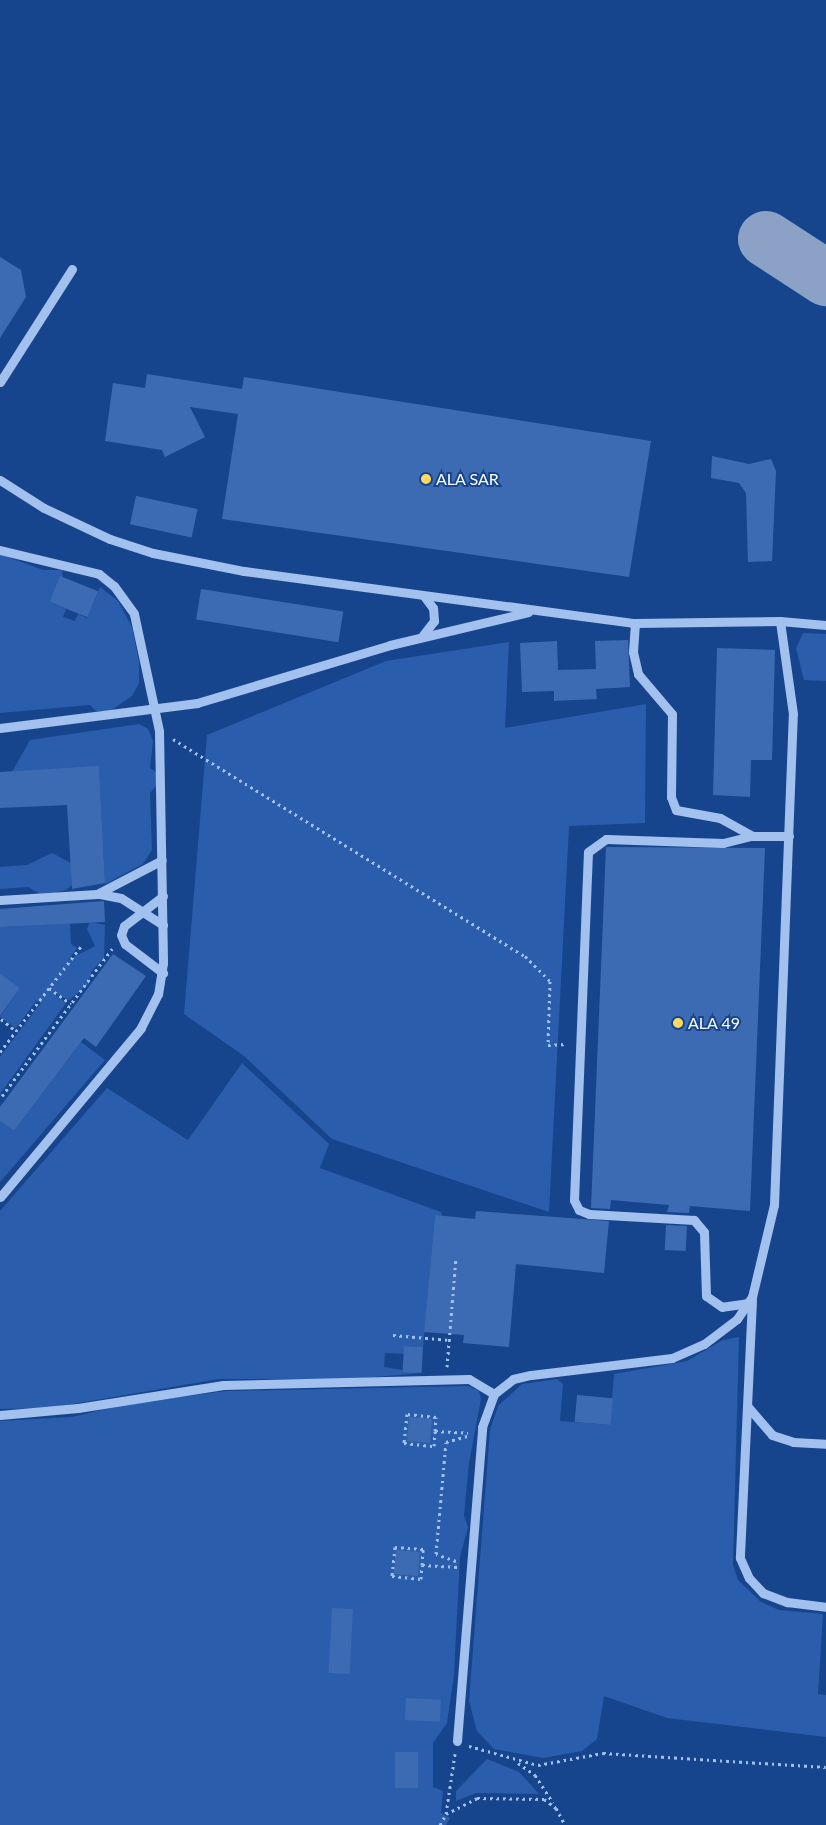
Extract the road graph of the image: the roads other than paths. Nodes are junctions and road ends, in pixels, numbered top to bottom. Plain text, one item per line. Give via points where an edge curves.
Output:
1 (72, 269) dead end
2 (0, 382) edge
3 (0, 480) edge
4 (0, 550) edge
5 (423, 596) junction
6 (533, 611) junction
7 (780, 620) junction
8 (635, 623) junction
9 (826, 625) edge
10 (418, 638) junction
11 (157, 710) junction
12 (0, 728) edge
13 (752, 836) junction
14 (789, 836) junction
15 (162, 860) junction
16 (97, 894) junction
17 (162, 896) junction
18 (0, 900) edge
19 (142, 912) junction
20 (163, 925) junction
21 (163, 972) junction
22 (0, 1197) edge
23 (750, 1300) junction
24 (494, 1394) junction
25 (747, 1405) junction
26 (0, 1415) edge
27 (826, 1444) edge
28 (826, 1607) edge
29 (457, 1741) road end

1 - 2 lane
3 - 5 lane via 89,531 153,553 244,572
4 - 11 lane via 94,572 114,586 136,621
5 - 6 lane
5 - 10 lane via 433,608 434,621
6 - 8 lane
6 - 10 lane
7 - 8 lane
7 - 9 lane
7 - 14 lane via 793,714
8 - 13 lane via 633,652 638,674 672,714 672,804 681,814 720,818
10 - 11 lane via 269,684
11 - 12 lane
11 - 15 lane
13 - 14 lane
13 - 23 lane via 723,843 606,839 591,847 586,857 576,1206 590,1214 694,1220 704,1232 706,1296 722,1307
14 - 23 lane via 774,1205
15 - 16 lane
15 - 17 lane
16 - 18 lane
16 - 19 lane via 121,898
17 - 19 lane
17 - 20 lane
19 - 20 lane
19 - 21 lane via 124,926 121,938
20 - 21 lane
21 - 22 lane via 153,1007 131,1043
23 - 24 lane via 717,1335 672,1358 526,1376
23 - 25 lane
24 - 26 lane via 475,1381 446,1380 224,1386 78,1408
24 - 29 lane via 481,1435 468,1568
25 - 27 lane via 753,1418 772,1434 793,1442
25 - 28 lane via 743,1568 756,1587 774,1598

